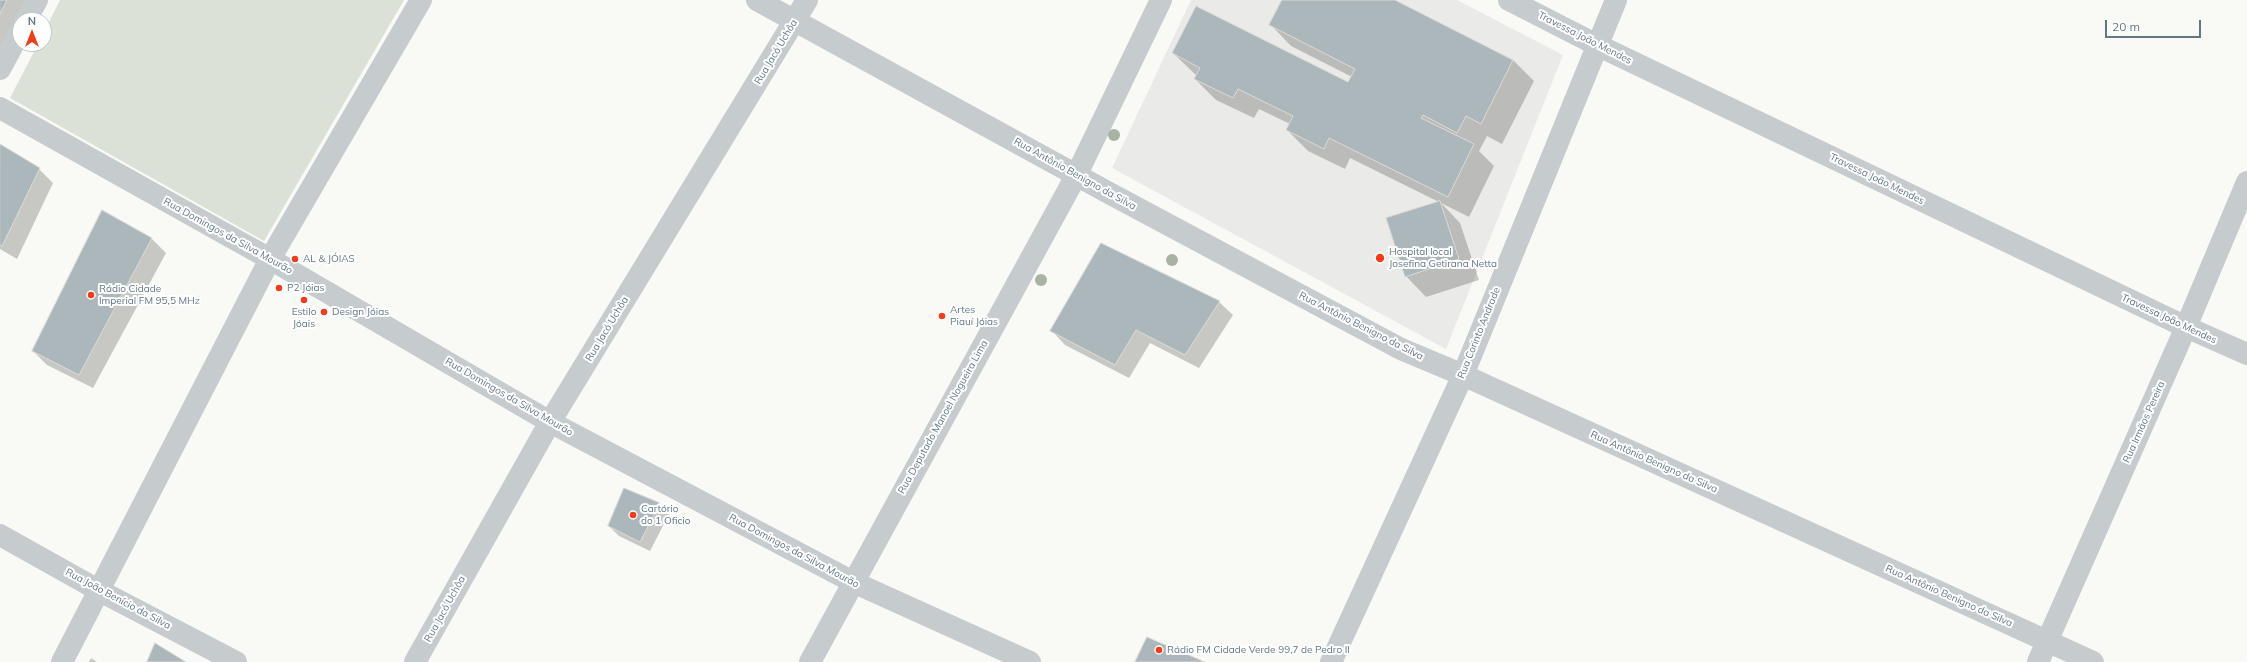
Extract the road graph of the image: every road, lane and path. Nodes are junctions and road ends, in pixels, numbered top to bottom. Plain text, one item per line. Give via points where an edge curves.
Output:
1 (37, 0) edge
2 (421, 0) edge
3 (757, 0) edge
4 (807, 0) edge
5 (1161, 0) edge
6 (1509, 0) edge
7 (1616, 0) edge
8 (30, 12) edge
9 (794, 22) junction
10 (1597, 45) junction
11 (12, 47) edge
12 (0, 69) edge
13 (0, 108) edge
14 (1077, 174) junction
15 (2247, 182) edge
16 (270, 260) junction
17 (2186, 327) junction
18 (2247, 354) edge
19 (1462, 375) junction
20 (550, 422) junction
21 (0, 535) edge
22 (853, 582) junction
23 (100, 591) junction
24 (2048, 641) junction
25 (62, 662) edge
26 (236, 662) edge
27 (415, 662) edge
28 (810, 662) edge
29 (1030, 662) edge
30 (1331, 662) edge
31 (2038, 662) edge
32 (2093, 662) edge

1 - 8 street
2 - 16 street
3 - 9 street, Rua Antônio Benigno da Silva
4 - 9 street, Rua Jacó Uchôa
5 - 14 street, Rua Deputado Manoel Nogueira Lima
6 - 10 street, Travessa João Mendes
7 - 10 street, Rua Corinto Andrade
9 - 14 street, Rua Antônio Benigno da Silva
9 - 20 street, Rua Jacó Uchôa
10 - 17 street, Travessa João Mendes
10 - 19 street, Rua Corinto Andrade
11 - 12 street
13 - 16 street, Rua Domingos da Silva Mourão
14 - 19 street, Rua Antônio Benigno da Silva via 1401,349
14 - 22 street, Rua Deputado Manoel Nogueira Lima
15 - 17 street, Rua Irmãos Pereira
16 - 20 street, Rua Domingos da Silva Mourão
16 - 23 street
17 - 18 street, Travessa João Mendes
17 - 24 street, Rua Irmãos Pereira
19 - 24 street, Rua Antônio Benigno da Silva
19 - 30 street, Rua Corinto Andrade
20 - 22 street, Rua Domingos da Silva Mourão
20 - 27 street, Rua Jacó Uchôa
21 - 23 street, Rua João Benício da Silva
22 - 28 street, Rua Deputado Manoel Nogueira Lima
22 - 29 street, Rua Domingos da Silva Mourão
23 - 25 street
23 - 26 street, Rua João Benício da Silva
24 - 31 street, Rua Irmãos Pereira
24 - 32 street, Rua Antônio Benigno da Silva

